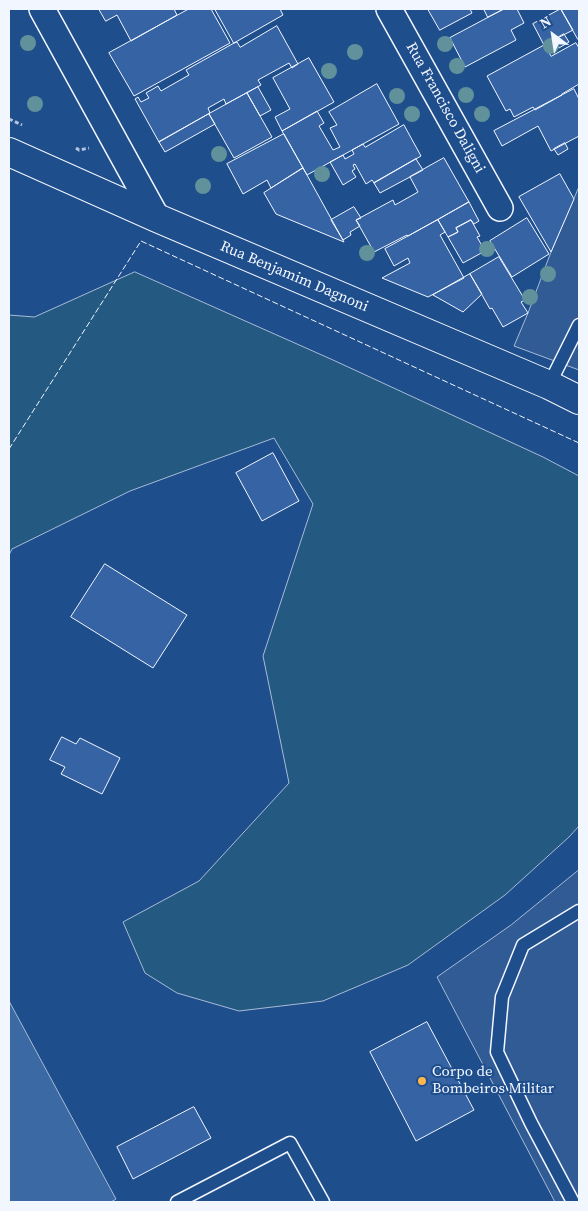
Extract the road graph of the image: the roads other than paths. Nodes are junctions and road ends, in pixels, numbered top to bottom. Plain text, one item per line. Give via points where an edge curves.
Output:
1 (42, 9) edge
2 (389, 9) edge
3 (9, 152) edge
4 (500, 208) dead end
5 (157, 218) junction
6 (579, 325) edge
7 (549, 386) junction
8 (579, 400) edge
9 (579, 911) edge
10 (177, 1202) edge
11 (323, 1202) edge
12 (573, 1202) edge

1 - 5 street
2 - 4 street, Rua Francisco Daligni
3 - 5 street, Rua Benjamim Dagnoni
5 - 7 street, Rua Benjamim Dagnoni
6 - 7 lane
7 - 8 street, Rua Benjamim Dagnoni
9 - 12 lane via 523,945 502,997 497,1052
10 - 11 lane via 290,1143

